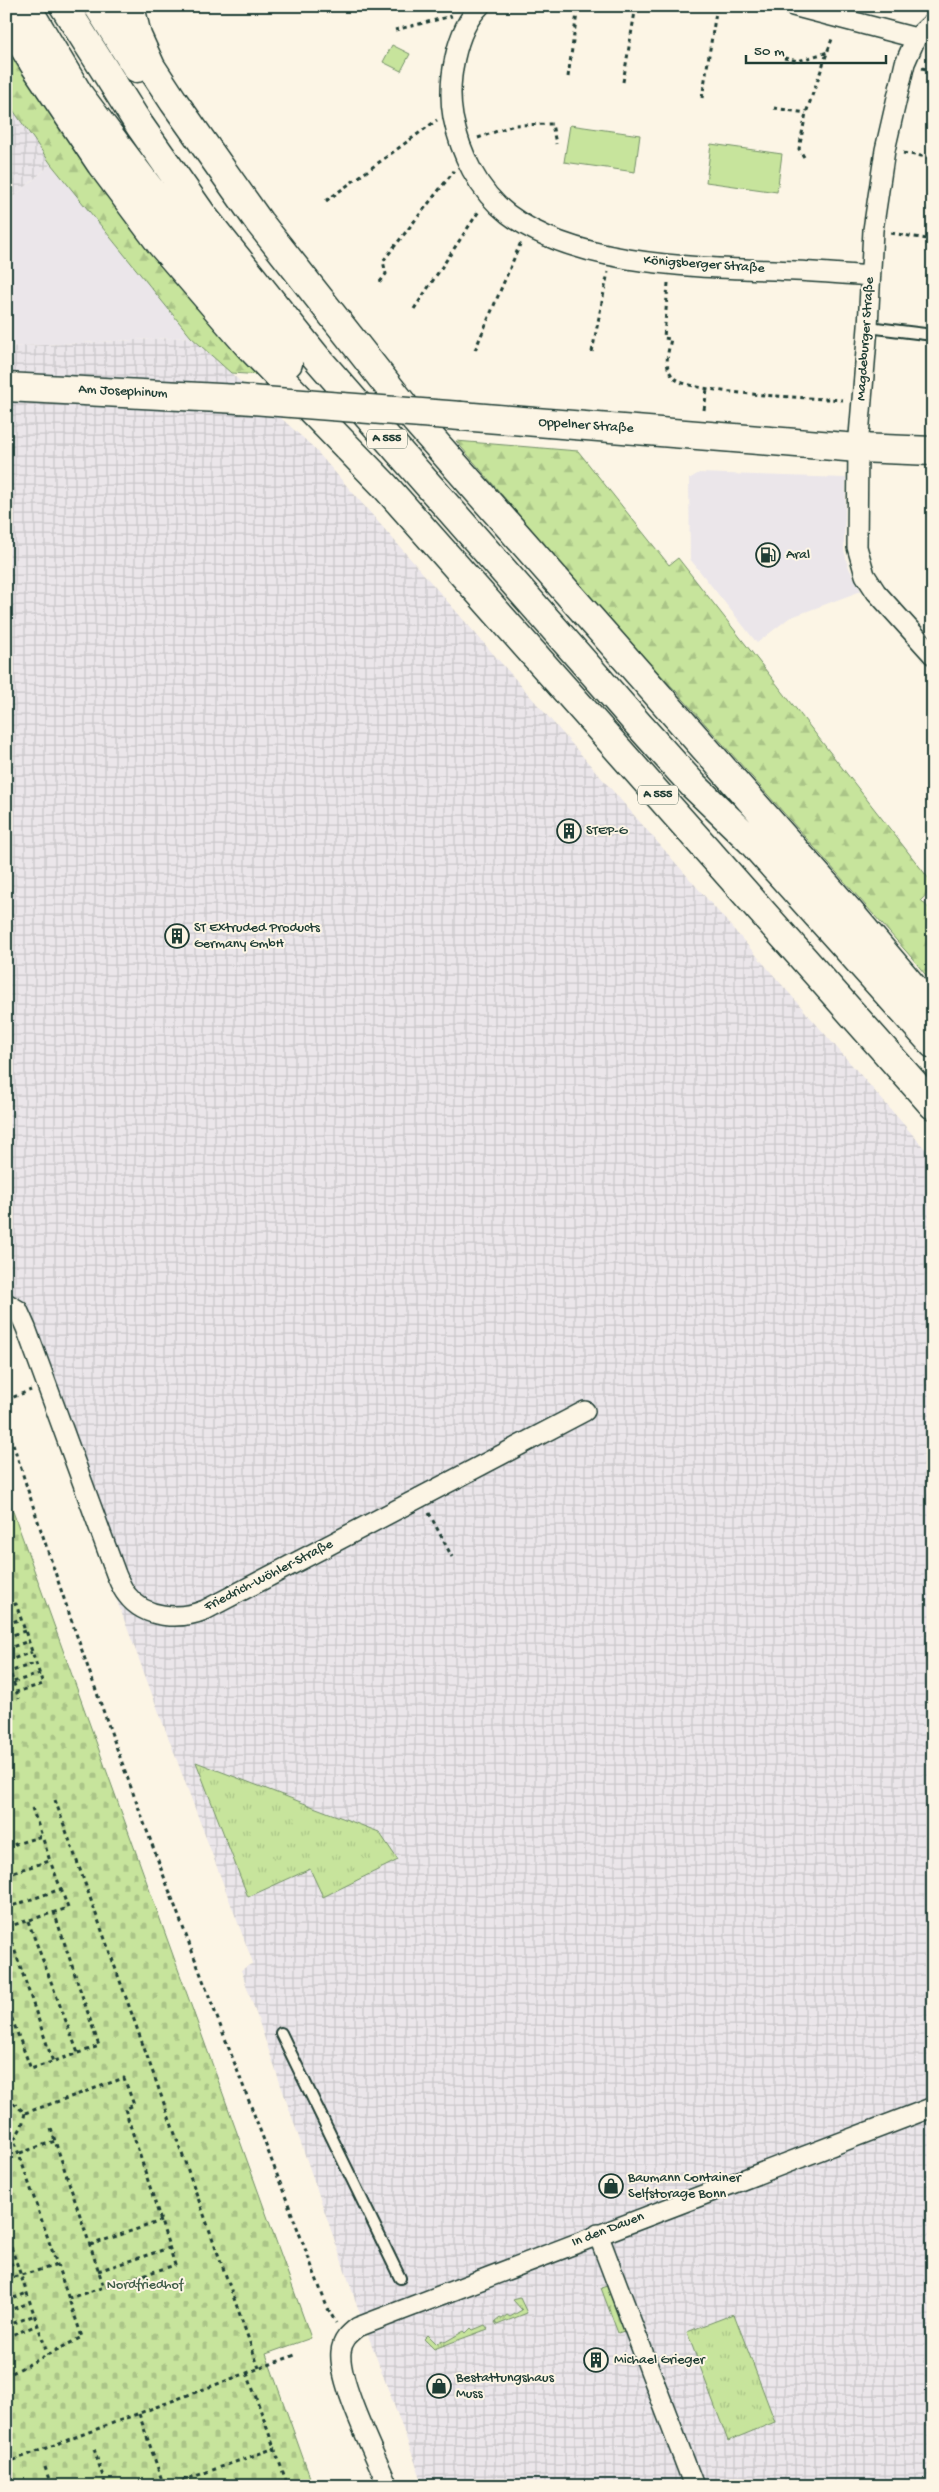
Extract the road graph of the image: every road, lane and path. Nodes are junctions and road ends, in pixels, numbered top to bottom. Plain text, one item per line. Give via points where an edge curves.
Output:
1 (26, 6) edge
2 (64, 6) edge
3 (98, 6) edge
4 (130, 6) edge
5 (578, 6) edge
6 (636, 6) edge
7 (717, 6) edge
8 (793, 6) edge
9 (476, 10) edge
10 (6, 18) edge
11 (839, 18) junction
12 (933, 22) edge
13 (395, 30) dead end
14 (916, 38) junction
15 (828, 52) junction
16 (784, 58) dead end
17 (568, 78) dead end
18 (623, 82) dead end
19 (702, 98) dead end
20 (774, 108) dead end
21 (452, 110) junction
22 (806, 113) junction
23 (457, 139) junction
24 (556, 144) dead end
25 (885, 150) junction
26 (465, 157) junction
27 (804, 157) dead end
28 (933, 158) edge
29 (489, 196) junction
30 (326, 201) dead end
31 (528, 226) junction
32 (873, 230) junction
33 (933, 240) edge
34 (611, 255) junction
35 (669, 265) junction
36 (870, 276) junction
37 (380, 282) dead end
38 (414, 309) dead end
39 (868, 326) junction
40 (933, 335) edge
41 (476, 350) dead end
42 (592, 352) dead end
43 (6, 387) edge
44 (707, 389) junction
45 (239, 398) joint
46 (862, 402) junction
47 (704, 410) dead end
48 (858, 448) junction
49 (933, 451) edge
50 (384, 485) junction
51 (933, 655) edge
52 (750, 840) junction
53 (933, 1011) edge
54 (933, 1044) edge
55 (933, 1104) edge
56 (6, 1303) edge
57 (45, 1380) junction
58 (6, 1400) edge
59 (585, 1411) dead end
60 (6, 1422) edge
61 (421, 1497) junction
62 (452, 1557) dead end
63 (6, 1607) edge
64 (21, 1619) junction
65 (6, 1624) edge
66 (25, 1630) junction
67 (6, 1636) edge
68 (28, 1641) junction
69 (6, 1649) edge
70 (32, 1652) junction
71 (6, 1661) edge
72 (36, 1663) junction
73 (8, 1673) edge
74 (40, 1674) junction
75 (14, 1682) junction
76 (6, 1684) edge
77 (17, 1692) junction
78 (6, 1695) edge
79 (19, 1699) dead end
80 (55, 1800) dead end
81 (32, 1808) dead end
82 (42, 1836) junction
83 (6, 1848) edge
84 (50, 1861) junction
85 (6, 1874) edge
86 (61, 1889) junction
87 (6, 1908) edge
88 (54, 1912) junction
89 (28, 1920) junction
90 (6, 1928) edge
91 (6, 2003) edge
92 (281, 2033) dead end
93 (78, 2053) junction
94 (53, 2062) junction
95 (6, 2100) edge
96 (933, 2107) edge
97 (24, 2113) junction
98 (51, 2129) dead end
99 (6, 2138) edge
100 (14, 2140) junction
101 (55, 2142) junction
102 (20, 2153) junction
103 (161, 2221) junction
104 (6, 2232) edge
105 (598, 2234) junction
106 (90, 2245) junction
107 (169, 2248) junction
108 (6, 2258) edge
109 (17, 2262) junction
110 (7, 2265) edge
111 (58, 2265) junction
112 (98, 2271) junction
113 (21, 2274) junction
114 (400, 2278) dead end
115 (6, 2279) edge
116 (104, 2287) junction
117 (27, 2294) junction
118 (69, 2298) junction
119 (6, 2301) edge
120 (30, 2303) junction
121 (6, 2311) edge
122 (35, 2315) junction
123 (38, 2325) junction
124 (6, 2326) edge
125 (6, 2337) edge
126 (345, 2339) junction
127 (48, 2355) junction
128 (295, 2355) dead end
129 (259, 2368) junction
130 (247, 2373) junction
131 (6, 2376) edge
132 (139, 2414) junction
133 (274, 2448) junction
134 (94, 2449) dead end
135 (6, 2463) edge
136 (45, 2467) dead end
137 (51, 2486) edge
138 (106, 2486) edge
139 (165, 2486) edge
140 (288, 2486) edge
141 (388, 2486) edge
142 (694, 2486) edge

1 - 50 main road, A 555 via 79,95 164,208
2 - 52 main road, A 555 via 140,126 197,208 310,350 638,724 694,786
3 - 52 main road via 212,178 274,260 589,650 732,811
4 - 53 main road via 137,36 151,67 174,102 259,222 416,421
5 - 17 path
6 - 18 path
7 - 19 path
8 - 11 street
9 - 13 path
9 - 21 street, Königsberger Straße via 455,50
10 - 50 main road via 101,164 161,244 248,345
11 - 14 street
11 - 15 path
12 - 14 street, Magdeburger Straße
14 - 25 street, Magdeburger Straße via 905,63
15 - 16 path via 798,61
15 - 22 path
20 - 22 path
21 - 23 street, Königsberger Straße
21 - 30 path
22 - 27 path via 798,149
23 - 24 path via 479,138 514,124 552,124
23 - 26 street, Königsberger Straße
25 - 28 path
25 - 32 street, Magdeburger Straße
26 - 29 street, Königsberger Straße
26 - 37 path via 384,261 386,274
29 - 31 street, Königsberger Straße
29 - 38 path
31 - 34 street, Königsberger Straße
31 - 41 path
32 - 33 path
32 - 36 street, Magdeburger Straße
34 - 35 street, Königsberger Straße
34 - 42 path
35 - 36 street, Königsberger Straße
35 - 44 path via 664,338 671,339 668,371 676,380
36 - 39 street, Magdeburger Straße
39 - 40 lane
39 - 46 street, Magdeburger Straße
43 - 45 main road, Am Josephinum
44 - 46 path
44 - 47 path
45 - 48 main road, Oppelner Straße, bridge
46 - 48 street, Magdeburger Straße
48 - 49 main road, Oppelner Straße
48 - 51 street, Magdeburger Straße via 857,547 866,575 876,592
50 - 55 main road, A 555
52 - 54 main road, A 555
56 - 57 street, Friedrich-Wöhler-Straße via 18,1310
57 - 58 path via 28,1392
57 - 61 street, Friedrich-Wöhler-Straße via 116,1574 127,1596 142,1609 161,1615 182,1617 205,1610
59 - 61 street, Friedrich-Wöhler-Straße
60 - 126 path via 123,1764 327,2307
61 - 62 path
63 - 64 path via 16,1604
64 - 65 path
64 - 66 path
66 - 67 path
66 - 68 path
68 - 69 path
68 - 70 path
70 - 71 path
70 - 72 path
71 - 73 path
72 - 73 path
72 - 74 path
73 - 75 path
74 - 75 path
74 - 77 path via 43,1684
75 - 76 path
75 - 77 path
77 - 78 path
77 - 79 path
80 - 129 path
81 - 82 path
82 - 83 path
82 - 84 path
84 - 85 path
84 - 86 path
86 - 87 path
86 - 88 path via 68,1908
88 - 89 path
88 - 93 path via 99,2046
89 - 90 path
89 - 93 path
90 - 94 path
91 - 94 path via 31,2069
92 - 114 lane
93 - 94 path
95 - 97 path via 12,2101
96 - 105 street, In den Dauen
97 - 100 path via 22,2126
97 - 103 path via 124,2078 134,2106 125,2110
98 - 101 path
99 - 100 path
100 - 102 path
101 - 102 path
101 - 106 path
102 - 111 path
103 - 106 path
103 - 107 path
104 - 109 path
105 - 126 street, In den Dauen via 358,2327
105 - 142 street
106 - 112 path
107 - 112 path
107 - 116 path via 175,2265
108 - 110 path
109 - 110 path
109 - 113 path
111 - 113 path
111 - 118 path
112 - 116 path
113 - 115 path
113 - 117 path
116 - 118 path
117 - 119 path
117 - 120 path
118 - 127 path via 82,2337
120 - 121 path
120 - 122 path
122 - 123 path
122 - 124 path
123 - 125 path
123 - 127 path
126 - 141 street via 341,2367
127 - 131 path
128 - 129 path
129 - 130 path
130 - 132 path
130 - 133 path
132 - 135 path
132 - 139 path
133 - 139 path
133 - 140 path
134 - 138 path
136 - 137 path

